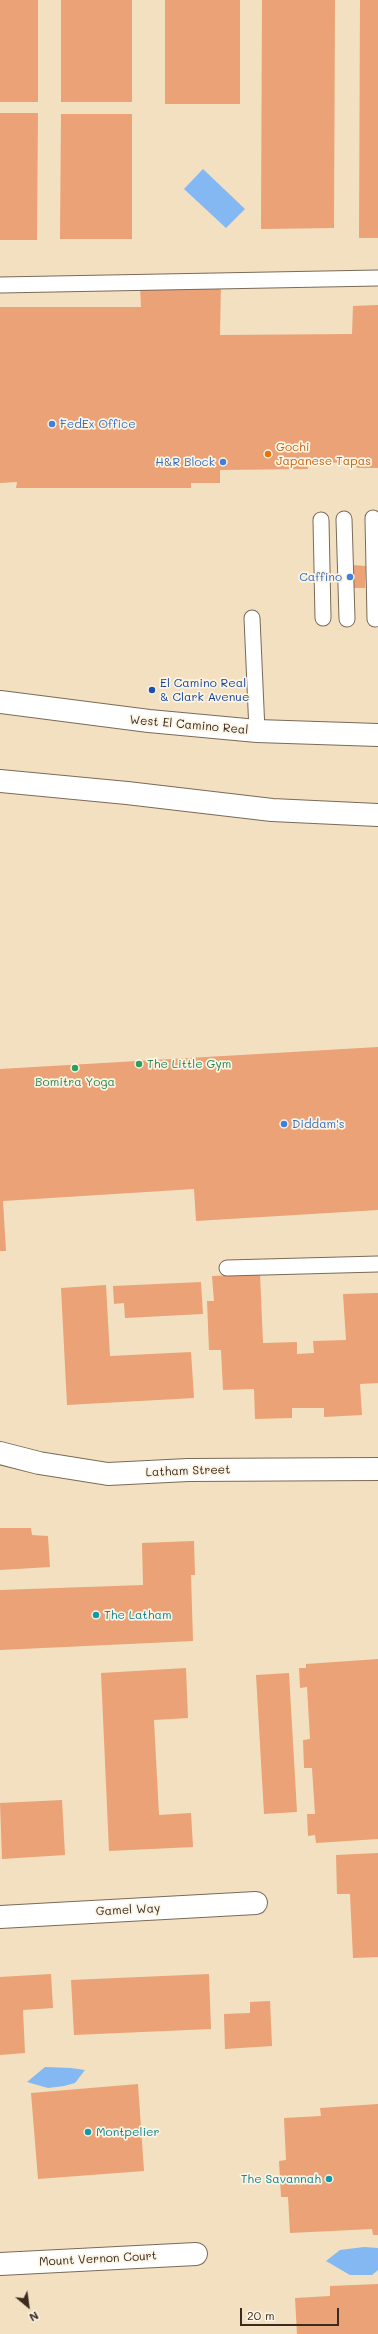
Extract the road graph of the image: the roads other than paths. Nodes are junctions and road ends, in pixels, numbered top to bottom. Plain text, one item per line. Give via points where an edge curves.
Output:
1 (378, 278) edge
2 (0, 285) edge
3 (344, 518) dead end
4 (373, 518) dead end
5 (321, 520) dead end
6 (252, 618) dead end
7 (323, 618) dead end
8 (347, 619) dead end
9 (375, 619) dead end
10 (0, 702) edge
11 (257, 731) junction
12 (378, 735) edge
13 (0, 781) edge
14 (378, 815) edge
15 (378, 1264) edge
16 (227, 1268) dead end
17 (0, 1453) edge
18 (378, 1469) edge
19 (256, 1903) dead end
20 (0, 1917) edge
21 (196, 2254) dead end
22 (0, 2264) edge

1 - 2 lane
3 - 8 lane
4 - 9 lane
5 - 7 lane
6 - 11 lane
10 - 11 street, West El Camino Real via 133,720
11 - 12 street, West El Camino Real
13 - 14 street via 272,810
15 - 16 lane
17 - 18 street, Latham Street via 39,1463 108,1474 188,1470
19 - 20 street, Gamel Way
21 - 22 street, Mount Vernon Court

